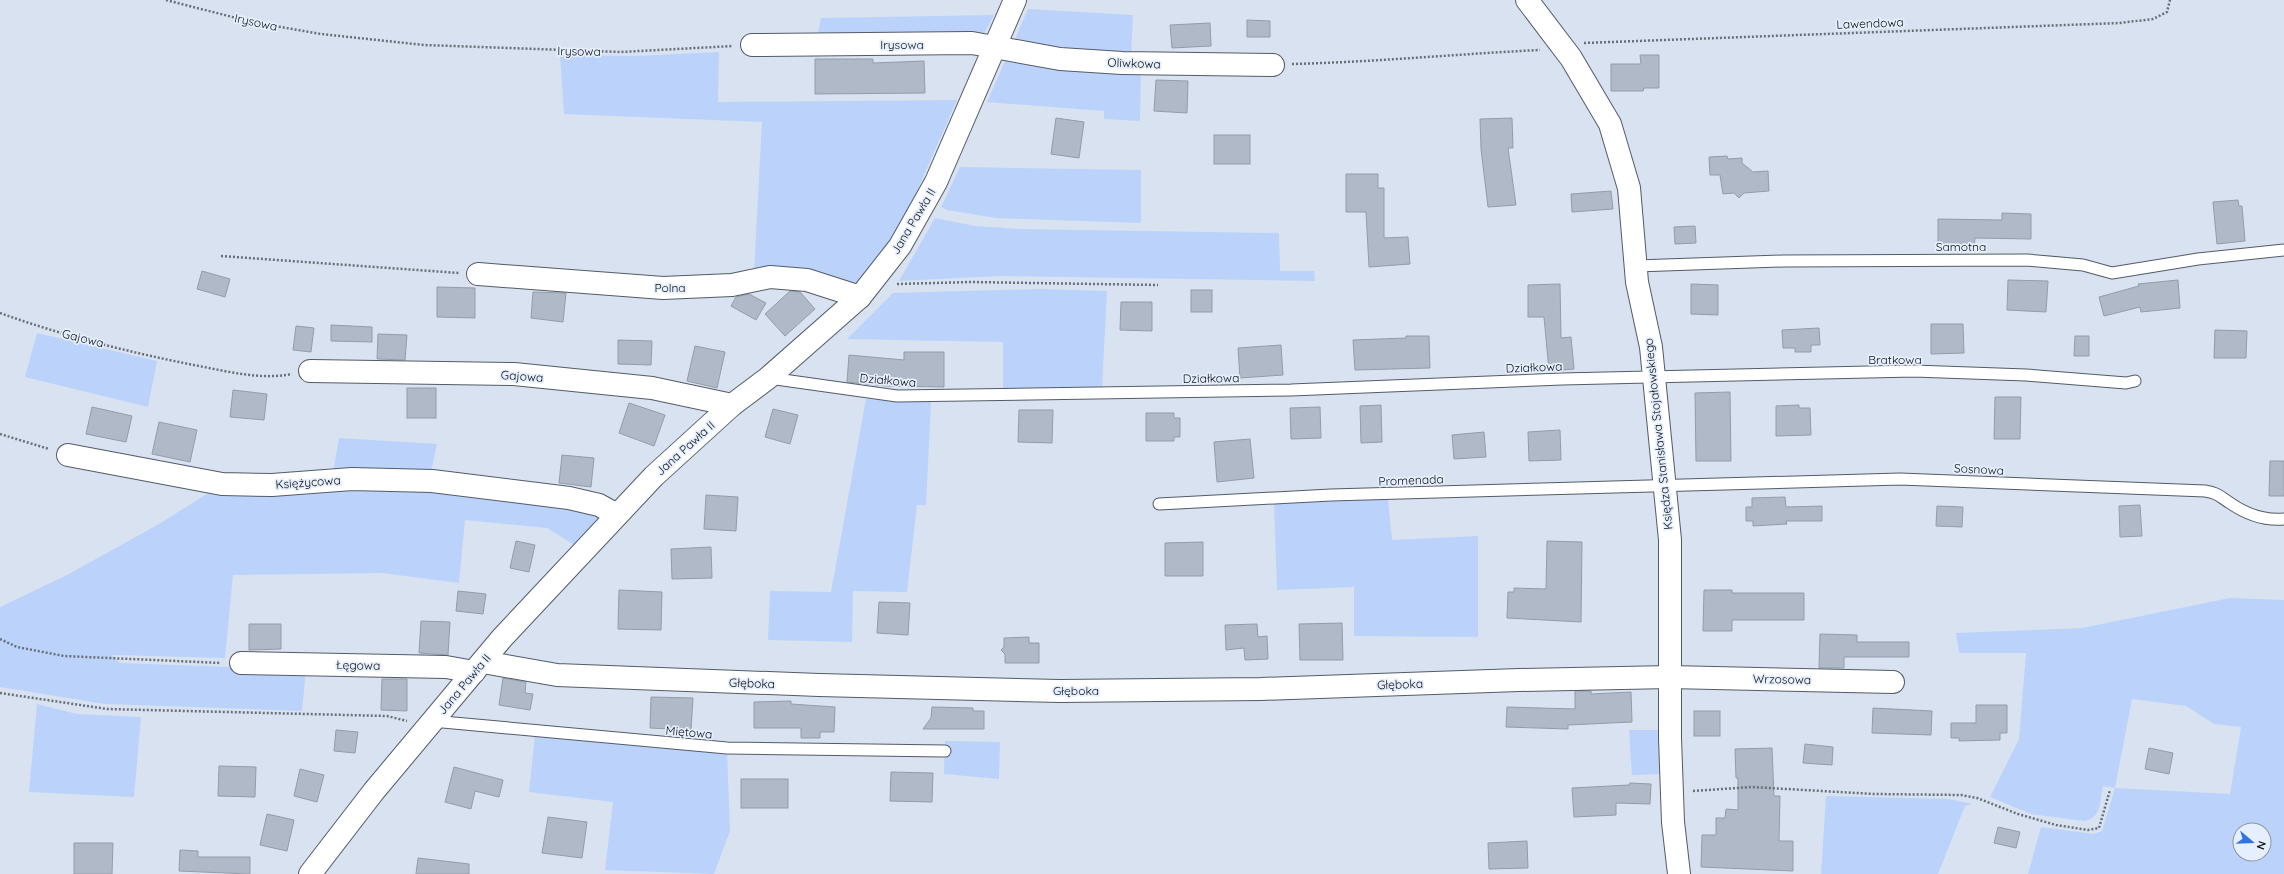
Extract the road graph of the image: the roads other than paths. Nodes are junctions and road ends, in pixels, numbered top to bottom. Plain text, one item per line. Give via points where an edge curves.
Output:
1 (1015, 0) edge
2 (1526, 0) edge
3 (752, 45) road end
4 (995, 47) junction
5 (1274, 65) road end
6 (2284, 250) edge
7 (1636, 266) junction
8 (478, 274) road end
9 (864, 291) junction
10 (310, 371) road end
11 (1654, 377) junction
12 (768, 378) junction
13 (2135, 381) dead end
14 (732, 405) junction
15 (68, 455) road end
16 (1664, 485) junction
17 (1158, 504) dead end
18 (617, 515) junction
19 (2284, 520) edge
20 (241, 663) road end
21 (478, 667) junction
22 (1670, 677) junction
23 (1893, 682) dead end
24 (429, 726) junction
25 (945, 751) dead end
26 (310, 874) edge
27 (1679, 874) edge

1 - 4 street, Jana Pawła II
2 - 7 street, Księdza Stanisława Stojałowskiego via 1571,58 1610,124 1629,188
3 - 4 street, Irysowa via 972,43
4 - 5 street, Oliwkowa via 1060,59 1122,63
4 - 9 street, Jana Pawła II via 936,182 900,246
6 - 7 lane, Samotna via 2198,259 2112,273 2083,265 2027,260 1783,261
7 - 11 street, Księdza Stanisława Stojałowskiego
8 - 9 street, Polna via 663,288 732,285 770,277 807,280
9 - 12 street, Jana Pawła II
10 - 14 street, Gajowa via 514,374 652,388
11 - 12 lane, Działkowa via 1291,390 897,396
11 - 13 lane, Bratkowa via 1914,371 2026,375 2126,383
11 - 16 street, Księdza Stanisława Stojałowskiego
12 - 14 street, Jana Pawła II
14 - 18 street, Jana Pawła II via 654,476
15 - 18 street, Księżycowa via 222,484 272,485 352,479 432,481 569,498 599,505
16 - 17 lane, Promenada via 1339,495
16 - 19 lane, Sosnowa via 1900,479 2205,491 2218,493 2230,503 2256,516
16 - 22 street, Księdza Stanisława Stojałowskiego via 1670,540
18 - 21 street, Jana Pawła II
20 - 21 street, Łęgowa
21 - 22 street, Głęboka via 557,675 1060,691 1261,689
21 - 24 street, Jana Pawła II
22 - 23 street, Wrzosowa
22 - 27 street, Księdza Stanisława Stojałowskiego via 1672,792
24 - 25 lane, Miętowa via 727,748
24 - 26 street, Jana Pawła II via 374,791

